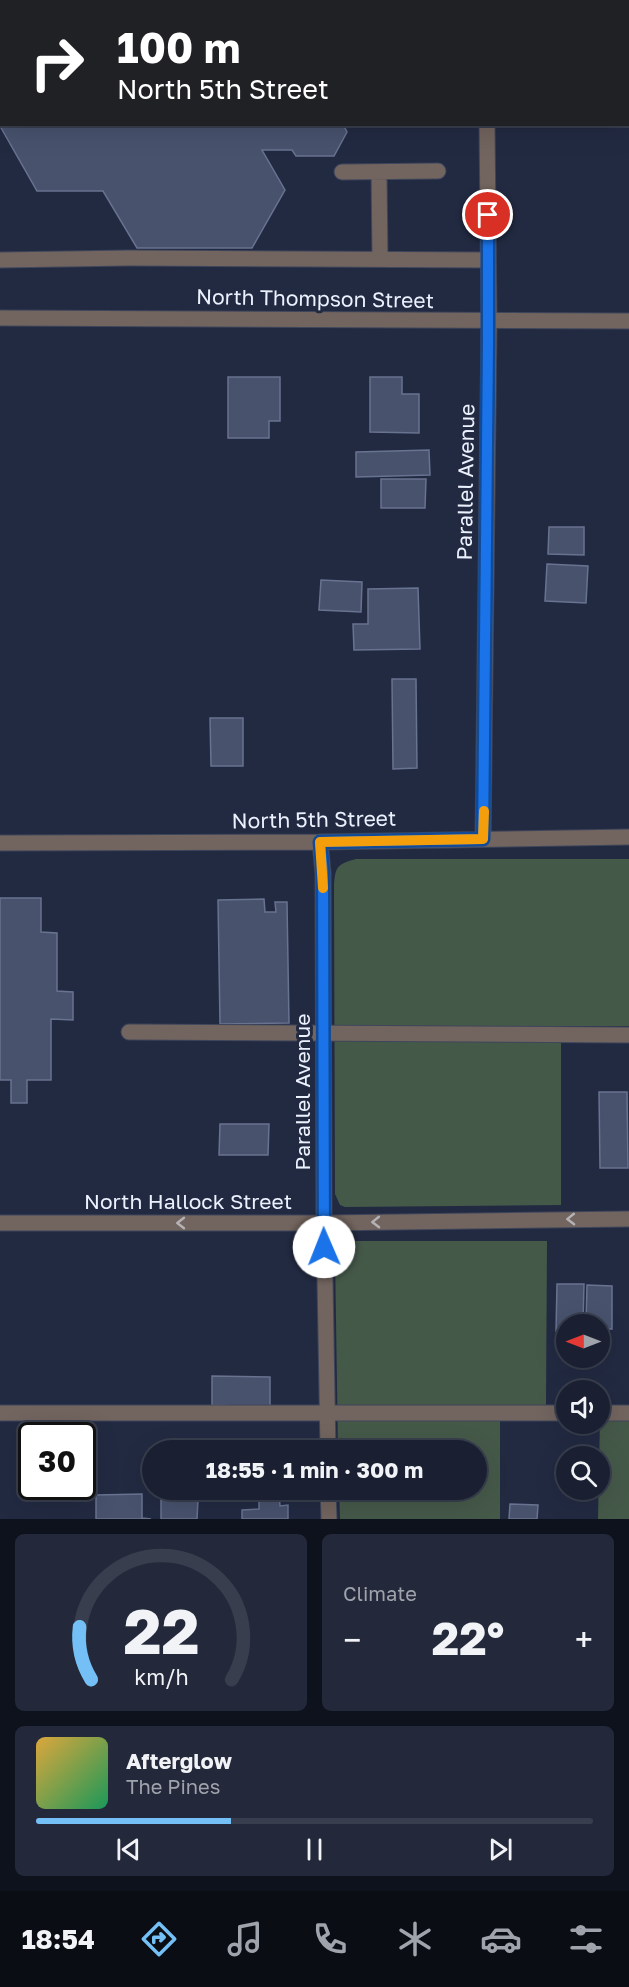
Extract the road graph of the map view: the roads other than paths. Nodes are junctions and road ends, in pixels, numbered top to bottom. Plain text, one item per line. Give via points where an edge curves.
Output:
1 (487, 126) edge
2 (438, 171) dead end
3 (342, 172) dead end
4 (379, 172) junction
5 (380, 259) junction
6 (0, 260) edge
7 (488, 260) junction
8 (0, 318) edge
9 (629, 321) edge
10 (489, 322) junction
11 (629, 837) edge
12 (483, 839) junction
13 (320, 842) junction
14 (0, 843) edge
15 (129, 1032) dead end
16 (323, 1033) junction
17 (629, 1035) edge
18 (629, 1219) edge
19 (0, 1223) edge
20 (324, 1223) junction
21 (0, 1413) edge
22 (327, 1413) junction
23 (556, 1413) edge
24 (610, 1413) edge
25 (629, 1413) edge
26 (328, 1440) edge
27 (328, 1500) edge
28 (329, 1519) edge

1 - 7 street, Parallel Avenue
2 - 4 street
3 - 4 street
4 - 5 street
5 - 6 street
5 - 7 street
7 - 10 street, Parallel Avenue
8 - 10 street, North Thompson Street
9 - 10 street, North Thompson Street
10 - 12 street, Parallel Avenue
11 - 12 street, North 5th Street
12 - 13 street, North 5th Street
13 - 14 street, North 5th Street
13 - 16 street, Parallel Avenue
15 - 16 street
16 - 17 street
16 - 20 street, Parallel Avenue
18 -> 20 street, North Hallock Street
20 -> 19 street, North Hallock Street
20 - 22 street, Parallel Avenue
21 - 22 street
22 - 23 street
22 - 26 street, Parallel Avenue
24 - 25 street
27 - 28 street

